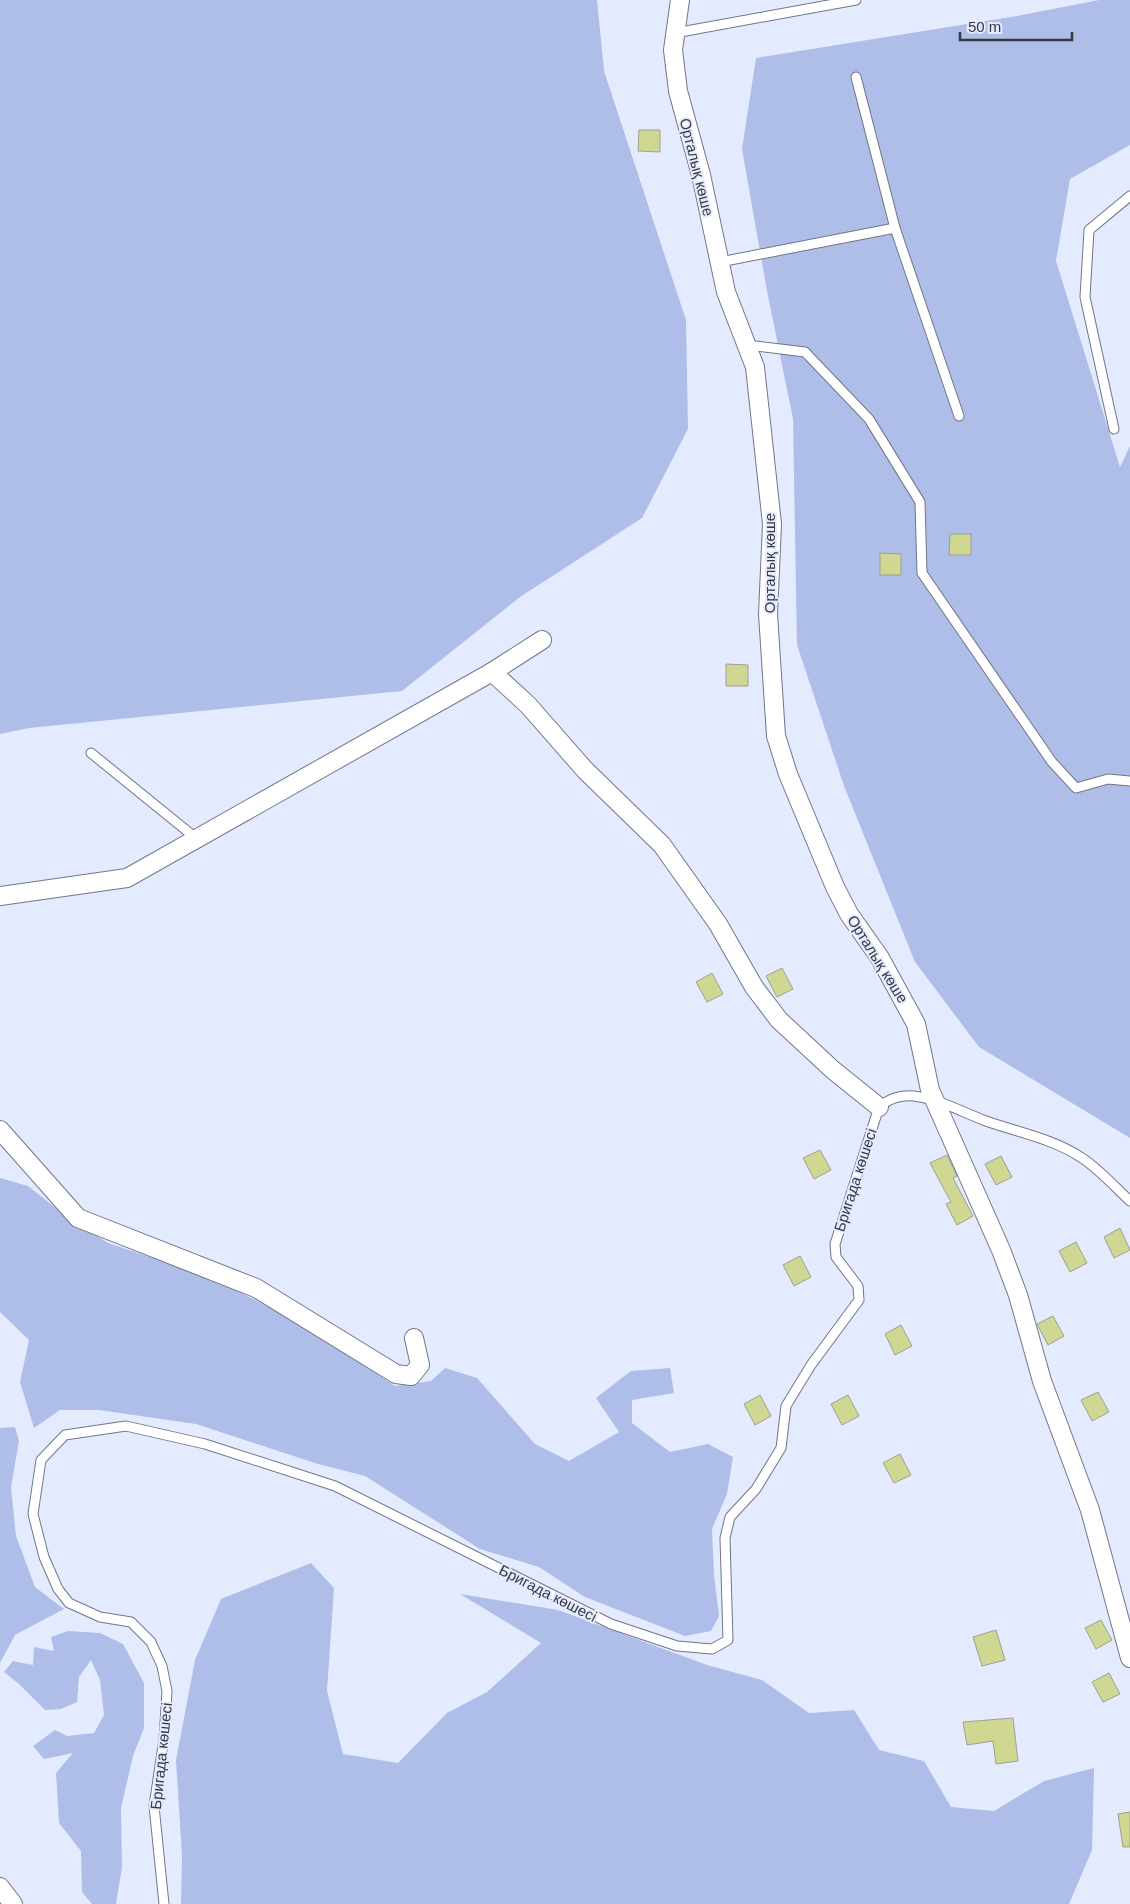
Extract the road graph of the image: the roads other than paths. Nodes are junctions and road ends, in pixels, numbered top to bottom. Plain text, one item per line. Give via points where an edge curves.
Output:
1 (680, 0) edge
2 (856, 0) edge
3 (675, 33) junction
4 (856, 77) dead end
5 (1130, 196) edge
6 (895, 228) junction
7 (720, 262) junction
8 (747, 345) junction
9 (959, 416) dead end
10 (1114, 429) dead end
11 (542, 640) dead end
12 (492, 672) junction
13 (91, 754) dead end
14 (1130, 781) edge
15 (197, 839) junction
16 (0, 896) edge
17 (936, 1101) junction
18 (880, 1107) junction
19 (1, 1131) edge
20 (1130, 1201) edge
21 (414, 1338) dead end
22 (1130, 1658) edge
23 (0, 1886) edge
24 (12, 1904) edge
25 (164, 1904) edge

1 - 3 street, Орталық көше
2 - 3 lane
3 - 7 street, Орталық көше via 673,50 678,91
4 - 6 lane
5 - 10 lane via 1089,230 1085,297
6 - 7 lane
6 - 9 lane
7 - 8 street, Орталық көше via 726,292
8 - 14 lane via 805,352 869,419 920,502 922,573 1052,762 1076,788 1108,779
8 - 17 street, Орталық көше via 755,367 772,524 768,614 776,736 788,774 835,887 849,914 885,966 916,1024 928,1083
11 - 12 street
12 - 15 street
12 - 18 street via 528,704 585,770 662,845 718,924 754,987 779,1020 833,1070
13 - 15 lane
15 - 16 street via 127,878
17 - 18 lane via 900,1096
17 - 20 lane via 1041,1138 1082,1158
17 - 22 street, Орталық көше via 1018,1295 1042,1381 1090,1510
18 - 25 lane, Бригада көшесі via 835,1244 836,1257 858,1286 859,1300 811,1365 786,1406 781,1448 756,1489 730,1517 724,1538 728,1640 712,1649 677,1646 611,1624 335,1486 205,1444 126,1426 65,1435 41,1460 33,1514 44,1557 58,1589 70,1603 100,1618 130,1622 151,1642 162,1666 167,1691 154,1806
19 - 21 street via 78,1218 256,1288 396,1374 411,1376 420,1365
23 - 24 street

